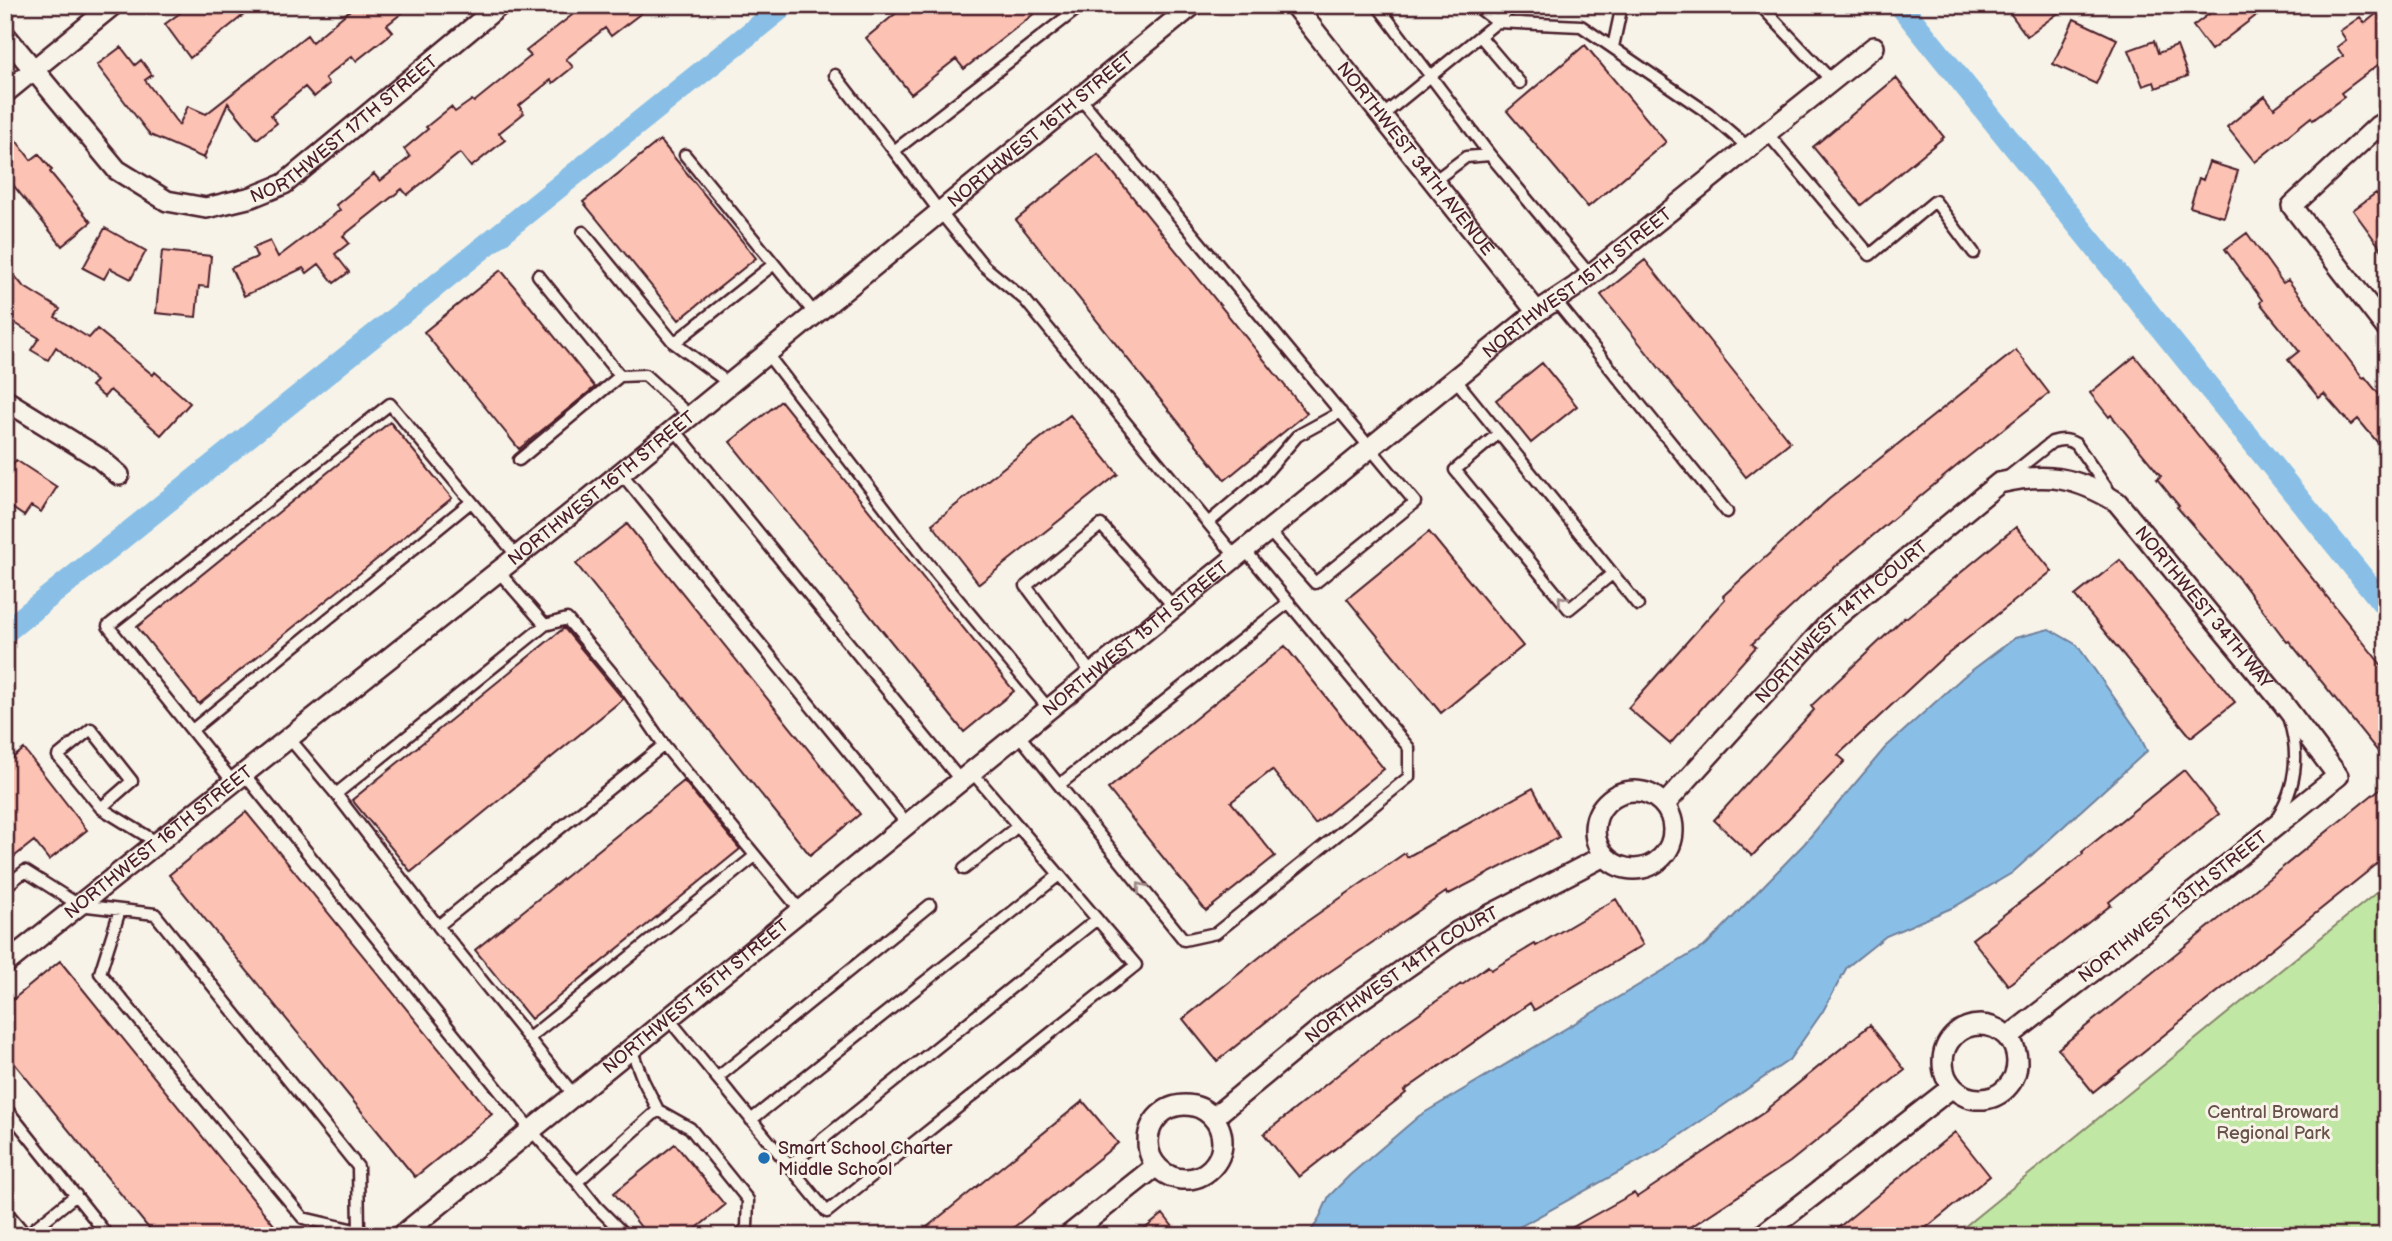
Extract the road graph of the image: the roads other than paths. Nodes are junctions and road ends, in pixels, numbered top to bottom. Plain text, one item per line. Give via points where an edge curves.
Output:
1 (113, 5) edge
2 (500, 5) edge
3 (1082, 5) edge
4 (1193, 5) edge
5 (1294, 5) edge
6 (1377, 5) edge
7 (1475, 5) edge
8 (1513, 5) edge
9 (1622, 5) edge
10 (1760, 5) edge
11 (1497, 22) junction
12 (5, 35) edge
13 (1480, 36) junction
14 (1613, 47) junction
15 (1874, 47) dead end
16 (34, 70) junction
17 (835, 75) dead end
18 (1431, 77) junction
19 (1832, 81) junction
20 (1520, 83) dead end
21 (5, 93) edge
22 (1080, 98) junction
23 (1382, 117) junction
24 (2387, 121) edge
25 (1767, 133) junction
26 (1749, 148) junction
27 (894, 151) junction
28 (685, 155) dead end
29 (1490, 155) junction
30 (1434, 181) junction
31 (940, 212) junction
32 (583, 232) dead end
33 (1975, 253) dead end
34 (774, 264) junction
35 (538, 275) dead end
36 (1590, 275) junction
37 (1555, 300) junction
38 (1537, 312) junction
39 (815, 314) junction
40 (2387, 329) edge
41 (674, 343) junction
42 (767, 354) junction
43 (621, 376) junction
44 (1455, 379) junction
45 (730, 384) junction
46 (5, 400) edge
47 (1340, 412) junction
48 (690, 416) junction
49 (674, 429) junction
50 (1499, 433) junction
51 (1370, 448) junction
52 (519, 460) dead end
53 (621, 472) junction
54 (119, 475) dead end
55 (2043, 477) joint
56 (1999, 484) junction
57 (471, 502) junction
58 (2117, 502) junction
59 (1727, 512) dead end
60 (1208, 523) junction
61 (1268, 530) junction
62 (1240, 553) junction
63 (517, 556) junction
64 (498, 571) junction
65 (1612, 574) junction
66 (1289, 602) junction
67 (1638, 605) dead end
68 (1174, 607) junction
69 (545, 625) junction
70 (1092, 674) junction
71 (2282, 702) junction
72 (1049, 709) junction
73 (192, 730) junction
74 (1018, 734) junction
75 (289, 738) junction
76 (664, 745) junction
77 (966, 776) junction
78 (2338, 776) joint
79 (239, 778) junction
80 (1059, 785) junction
81 (336, 794) junction
82 (1665, 804) junction
83 (101, 808) junction
84 (907, 824) junction
85 (1018, 826) junction
86 (2265, 834) junction
87 (158, 843) junction
88 (755, 856) junction
89 (1604, 856) junction
90 (964, 869) dead end
91 (1059, 875) junction
92 (5, 887) edge
93 (79, 905) junction
94 (930, 905) dead end
95 (120, 910) junction
96 (800, 911) junction
97 (1097, 919) junction
98 (438, 926) junction
99 (5, 964) edge
100 (668, 1018) junction
101 (2008, 1037) junction
102 (529, 1038) junction
103 (631, 1049) junction
104 (717, 1078) junction
105 (1951, 1087) junction
106 (574, 1095) junction
107 (5, 1107) edge
108 (658, 1110) junction
109 (1214, 1117) junction
110 (751, 1120) junction
111 (531, 1130) junction
112 (789, 1166) junction
113 (1156, 1166) junction
114 (577, 1182) junction
115 (76, 1195) junction
116 (5, 1217) edge
117 (361, 1233) edge
118 (23, 1236) edge
119 (108, 1236) edge
120 (401, 1236) edge
121 (626, 1236) edge
122 (740, 1236) edge
123 (1068, 1236) edge
124 (1761, 1236) edge

1 - 16 street
2 - 16 street, NORTHWEST 17TH STREET via 284,184 206,208 167,201 117,170
3 - 27 lane
4 - 22 street, NORTHWEST 16TH STREET
5 - 23 street, NORTHWEST 34TH AVENUE
6 - 18 lane
7 - 11 lane
8 - 11 lane
9 - 14 lane
10 - 19 lane
11 - 13 lane
11 - 14 lane via 1581,26
12 - 16 street
13 - 18 lane
13 - 20 lane
14 - 26 lane via 1708,113
15 - 19 street, NORTHWEST 15TH STREET
16 - 21 street
17 - 27 lane
18 - 23 lane
18 - 29 lane
19 - 25 street, NORTHWEST 15TH STREET
22 - 31 street, NORTHWEST 16TH STREET
22 - 47 lane
23 - 30 street, NORTHWEST 34TH AVENUE
24 - 40 street via 2292,206
25 - 26 street, NORTHWEST 15TH STREET
25 - 33 lane via 1870,255 1935,201
26 - 36 street, NORTHWEST 15TH STREET
27 - 31 lane
28 - 34 lane
29 - 30 lane via 1466,157
29 - 36 lane
30 - 38 street, NORTHWEST 34TH AVENUE
31 - 39 street, NORTHWEST 16TH STREET
31 - 60 lane via 985,266 1025,300
32 - 41 lane
34 - 39 lane
34 - 41 lane
35 - 43 lane
36 - 37 street, NORTHWEST 15TH STREET
37 - 38 street, NORTHWEST 15TH STREET
37 - 59 lane
38 - 44 street, NORTHWEST 15TH STREET
39 - 42 street, NORTHWEST 16TH STREET
41 - 45 lane
42 - 45 street, NORTHWEST 16TH STREET
42 - 72 lane via 926,561
43 - 48 lane via 645,375
43 - 52 lane
44 - 50 lane
44 - 51 street, NORTHWEST 15TH STREET
45 - 48 street, NORTHWEST 16TH STREET
46 - 54 street
47 - 51 lane
47 - 60 lane via 1297,436 1261,478
48 - 49 street, NORTHWEST 16TH STREET
49 - 53 street, NORTHWEST 16TH STREET
49 - 77 lane
50 - 65 lane
65 -> 50 lane via 1569,609 1455,470
51 - 61 street, NORTHWEST 15TH STREET
51 - 61 lane via 1415,502 1315,583
53 - 63 street, NORTHWEST 16TH STREET
53 - 84 lane
55 - 56 street, NORTHWEST 14TH COURT
55 - 58 street, NORTHWEST 34TH WAY via 2092,487
56 - 58 lane via 2052,442 2068,440 2076,444
56 - 82 street, NORTHWEST 14TH COURT via 1828,624
57 - 63 lane
57 - 73 lane
57 - 73 lane via 390,404 108,626
58 - 71 street, NORTHWEST 34TH WAY
60 - 62 lane
61 - 62 street, NORTHWEST 15TH STREET
62 - 66 lane
62 - 68 street, NORTHWEST 15TH STREET
63 - 64 street, NORTHWEST 16TH STREET
64 - 69 lane
64 - 75 street, NORTHWEST 16TH STREET
65 - 67 lane
66 - 80 lane
66 -> 80 lane via 1409,748 1409,776 1216,933 1184,940
68 - 70 street, NORTHWEST 15TH STREET
68 - 70 lane via 1101,525 1026,586
69 - 76 lane via 567,620 627,691
69 - 81 lane
70 - 72 street, NORTHWEST 15TH STREET
71 - 78 street, NORTHWEST 34TH WAY
71 - 86 lane via 2293,732 2296,763 2290,793
72 - 74 street, NORTHWEST 15TH STREET
73 - 79 lane
74 - 77 street, NORTHWEST 15TH STREET
74 - 80 lane
75 - 79 street, NORTHWEST 16TH STREET
75 - 81 lane
76 - 88 lane
76 - 98 lane
77 - 84 street, NORTHWEST 15TH STREET
77 - 85 lane
78 - 86 street, NORTHWEST 13TH STREET
79 - 87 street, NORTHWEST 16TH STREET
79 - 111 lane
81 - 98 lane
82 - 89 street via 1638,791 1609,800 1595,827
82 - 89 street via 1674,833 1660,860 1631,870
83 - 83 lane via 58,755 90,729 132,781
83 - 87 lane
84 - 96 street, NORTHWEST 15TH STREET
85 - 90 lane
85 - 91 lane
86 - 101 street, NORTHWEST 13TH STREET
87 - 93 street, NORTHWEST 16TH STREET
88 - 96 lane
88 - 102 lane
89 - 109 street, NORTHWEST 14TH COURT via 1457,932 1326,1024
91 - 97 lane
91 - 110 lane
92 - 93 lane via 25,871
93 - 95 lane
93 - 99 street, NORTHWEST 16TH STREET
94 - 104 lane
95 - 117 lane via 155,915 358,1167
95 - 117 lane via 100,973 303,1218
96 - 100 street, NORTHWEST 15TH STREET
97 - 112 lane
97 - 112 lane via 1136,965 827,1213
98 - 102 lane
100 - 103 street, NORTHWEST 15TH STREET
100 - 104 lane
101 - 105 street via 1982,1025 1954,1034 1942,1060
101 - 105 street via 2018,1064 2005,1091 1977,1100
102 - 106 lane
103 - 106 street, NORTHWEST 15TH STREET
103 - 108 lane
104 - 110 lane
105 - 124 street
106 - 111 street, NORTHWEST 15TH STREET
107 - 115 lane
108 - 114 lane
108 - 122 lane via 690,1128 748,1200 747,1227
109 - 113 street via 1189,1104 1161,1112 1147,1138
109 - 113 street via 1223,1145 1210,1171 1182,1179
110 - 112 lane
111 - 114 lane
111 - 120 street, NORTHWEST 15TH STREET
113 - 123 street
114 - 121 lane
115 - 118 lane
115 - 119 lane
116 - 118 street

